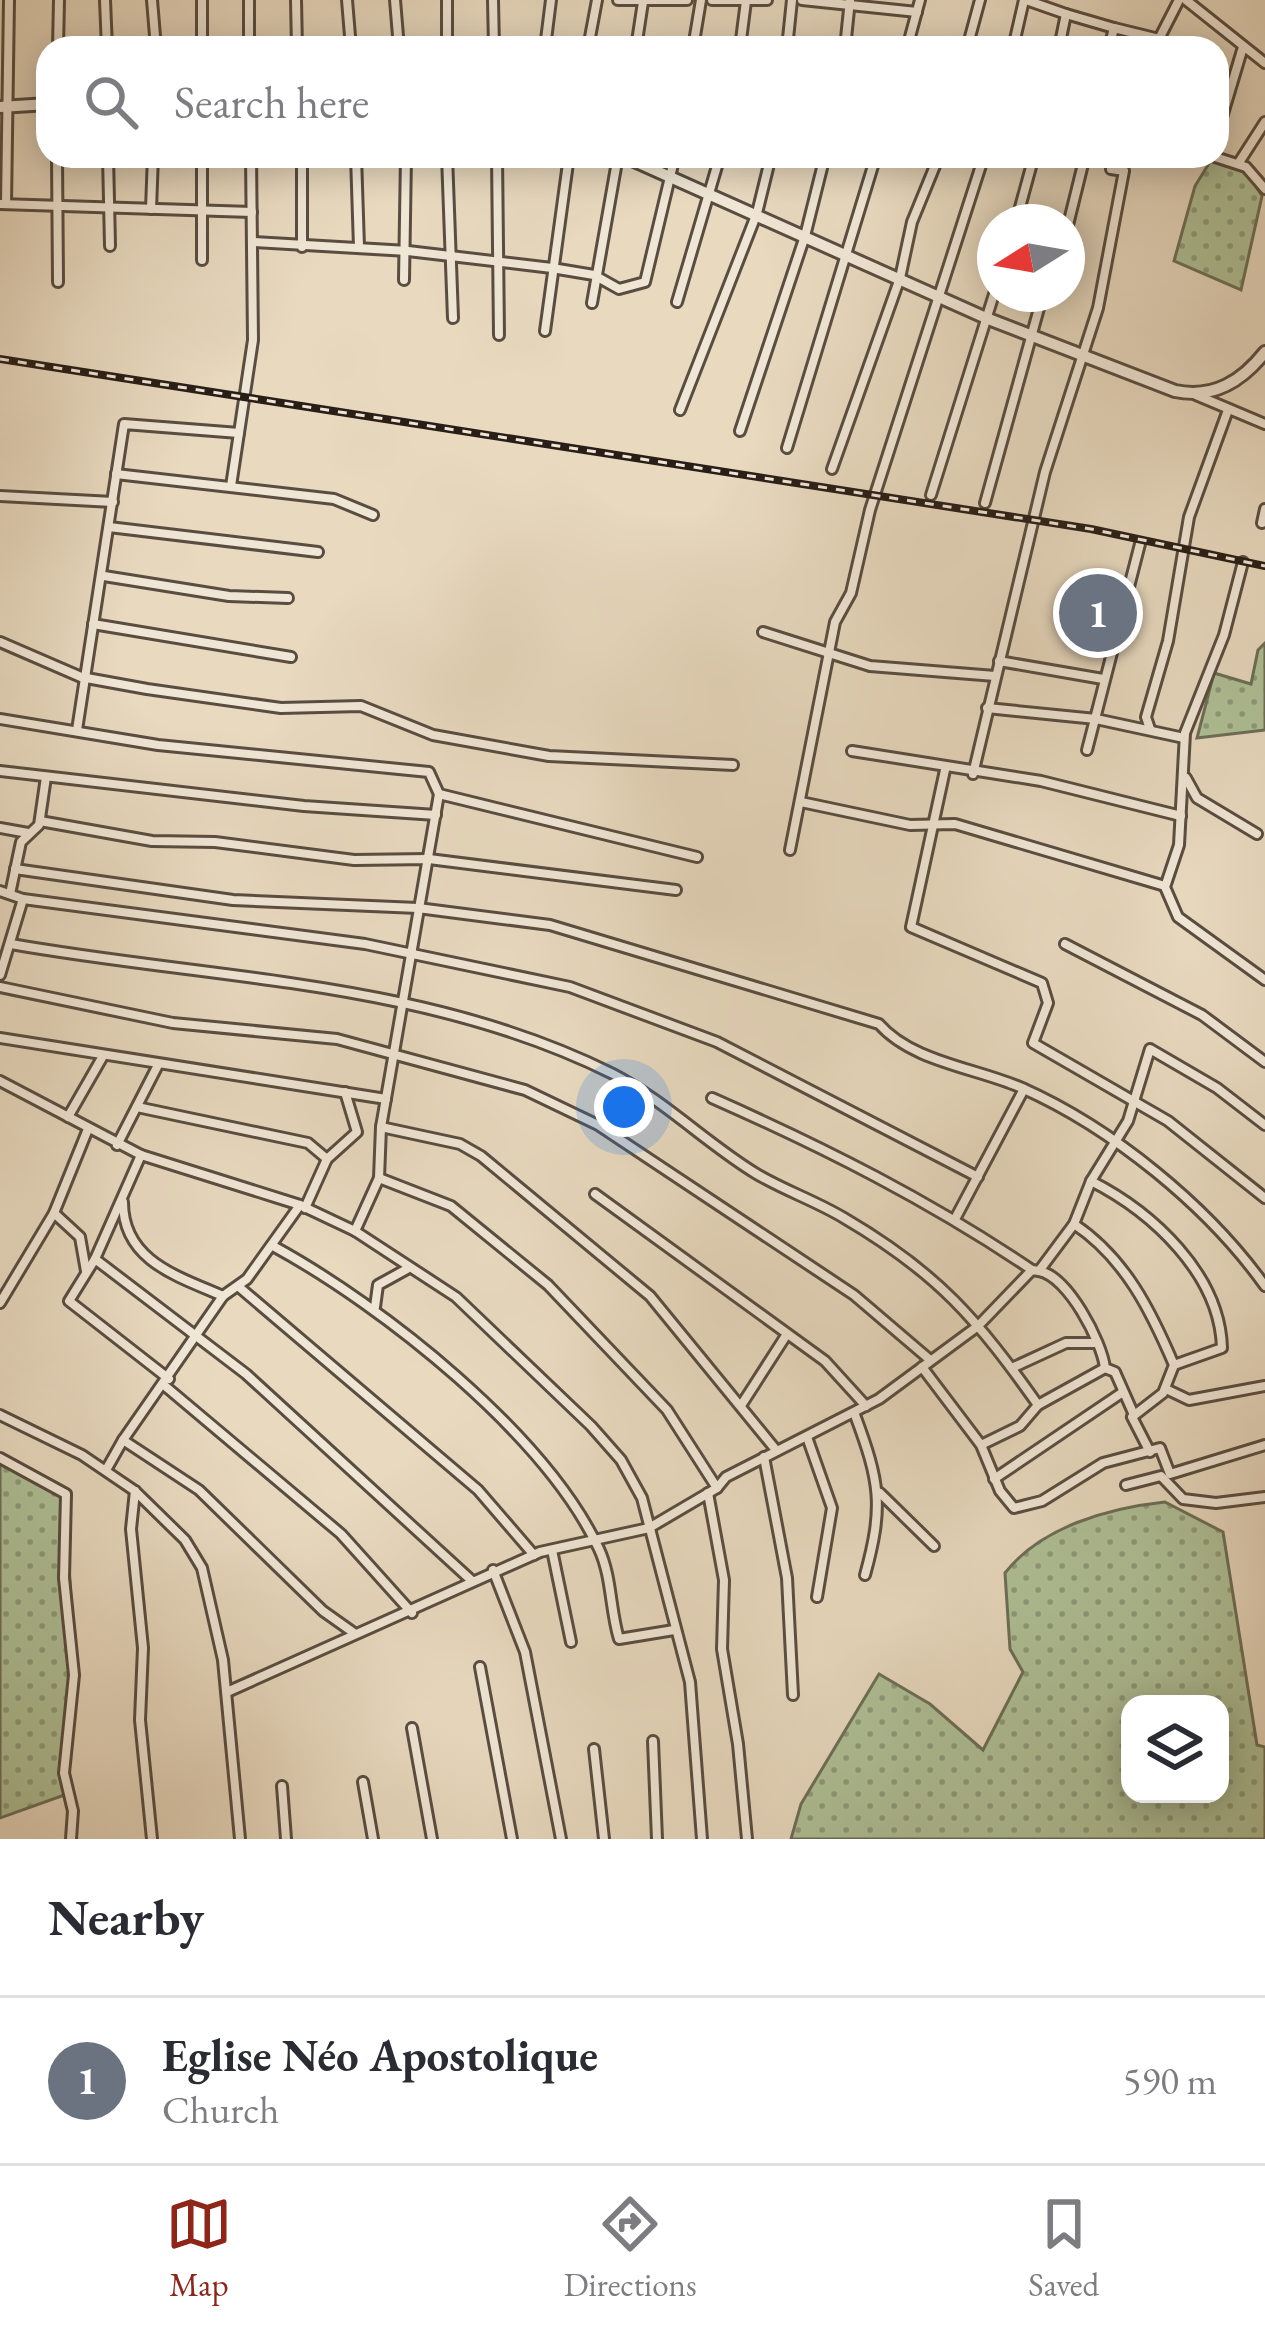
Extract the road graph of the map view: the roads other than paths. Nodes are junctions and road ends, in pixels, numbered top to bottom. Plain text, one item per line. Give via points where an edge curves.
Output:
1 (9, 0) edge
2 (59, 0) edge
3 (106, 0) edge
4 (152, 0) edge
5 (202, 0) edge
6 (249, 0) edge
7 (296, 0) edge
8 (347, 0) edge
9 (395, 0) edge
10 (447, 0) edge
11 (493, 0) edge
12 (551, 0) edge
13 (597, 0) edge
14 (618, 0) edge
15 (687, 0) edge
16 (700, 0) edge
17 (712, 0) edge
18 (767, 0) edge
19 (792, 0) edge
20 (802, 0) edge
21 (920, 0) edge
22 (980, 0) edge
23 (1026, 0) edge
24 (1182, 0) edge
25 (644, 1) edge
26 (746, 1) edge
27 (850, 3) edge
28 (917, 12) junction
29 (1066, 14) junction
30 (1114, 28) junction
31 (58, 36) edge
32 (107, 36) edge
33 (155, 36) edge
34 (202, 36) edge
35 (249, 36) edge
36 (297, 36) edge
37 (350, 36) edge
38 (398, 36) edge
39 (447, 36) edge
40 (494, 36) edge
41 (546, 36) edge
42 (590, 36) edge
43 (638, 36) edge
44 (695, 36) edge
45 (742, 36) edge
46 (788, 36) edge
47 (846, 36) edge
48 (910, 36) edge
49 (970, 36) edge
50 (1016, 36) edge
51 (1061, 36) edge
52 (1112, 36) edge
53 (1147, 36) edge
54 (1161, 36) edge
55 (1229, 36) edge
56 (1229, 36) edge
57 (1243, 47) junction
58 (1265, 63) edge
59 (1229, 94) edge
60 (36, 105) edge
61 (4, 107) edge
62 (1265, 122) edge
63 (1229, 161) edge
64 (1238, 164) junction
65 (57, 168) edge
66 (109, 168) edge
67 (153, 168) edge
68 (202, 168) edge
69 (251, 168) edge
70 (302, 168) edge
71 (356, 168) edge
72 (406, 168) edge
73 (447, 168) edge
74 (497, 168) edge
75 (567, 168) edge
76 (618, 168) edge
77 (652, 168) edge
78 (673, 168) edge
79 (718, 168) edge
80 (768, 168) edge
81 (822, 168) edge
82 (873, 168) edge
83 (934, 168) edge
84 (980, 168) edge
85 (1031, 168) edge
86 (1082, 168) edge
87 (1111, 169) dead end
88 (672, 176) junction
89 (1265, 189) edge
90 (713, 194) junction
91 (3, 204) edge
92 (1021, 204) edge
93 (1073, 204) edge
94 (57, 206) junction
95 (108, 208) junction
96 (151, 209) junction
97 (201, 211) junction
98 (252, 212) junction
99 (757, 213) junction
100 (805, 236) junction
101 (253, 242) junction
102 (110, 246) dead end
103 (302, 247) junction
104 (359, 247) junction
105 (408, 251) junction
106 (447, 257) junction
107 (847, 258) junction
108 (202, 260) dead end
109 (499, 264) junction
110 (552, 268) junction
111 (594, 275) junction
112 (900, 278) junction
113 (404, 280) dead end
114 (58, 281) dead end
115 (940, 294) junction
116 (677, 302) dead end
117 (592, 304) dead end
118 (988, 312) edge
119 (1037, 312) edge
120 (453, 318) dead end
121 (986, 318) junction
122 (545, 331) dead end
123 (1030, 331) junction
124 (499, 335) dead end
125 (1081, 352) junction
126 (1265, 352) edge
127 (1196, 395) junction
128 (680, 410) dead end
129 (1228, 410) junction
130 (1265, 424) edge
131 (740, 431) dead end
132 (239, 434) junction
133 (787, 448) dead end
134 (832, 469) dead end
135 (116, 474) junction
136 (231, 486) junction
137 (931, 495) dead end
138 (0, 496) edge
139 (113, 502) junction
140 (986, 503) dead end
141 (1265, 508) edge
142 (373, 514) dead end
143 (1262, 523) dead end
144 (109, 527) junction
145 (1140, 544) dead end
146 (318, 552) dead end
147 (1243, 562) dead end
148 (104, 576) junction
149 (288, 598) dead end
150 (93, 624) junction
151 (763, 632) dead end
152 (0, 642) edge
153 (829, 654) junction
154 (291, 657) dead end
155 (999, 661) junction
156 (995, 676) junction
157 (81, 677) junction
158 (1103, 680) junction
159 (987, 708) junction
160 (0, 719) edge
161 (1096, 719) junction
162 (1150, 729) junction
163 (76, 730) junction
164 (1184, 738) junction
165 (852, 751) dead end
166 (1087, 751) dead end
167 (733, 765) dead end
168 (945, 770) junction
169 (0, 771) edge
170 (973, 773) junction
171 (46, 777) junction
172 (1186, 777) junction
173 (439, 794) junction
174 (801, 802) junction
175 (436, 814) junction
176 (1181, 816) junction
177 (40, 821) junction
178 (933, 824) junction
179 (0, 828) edge
180 (28, 833) junction
181 (1257, 834) dead end
182 (790, 850) dead end
183 (698, 857) dead end
184 (429, 860) junction
185 (15, 869) junction
186 (1165, 886) junction
187 (676, 890) dead end
188 (5, 892) edge
189 (23, 898) junction
190 (418, 908) junction
191 (11, 944) junction
192 (1065, 944) dead end
193 (409, 956) junction
194 (0, 974) edge
195 (1265, 980) edge
196 (0, 987) edge
197 (404, 999) junction
198 (0, 1038) edge
199 (396, 1053) junction
200 (103, 1056) junction
201 (1265, 1062) edge
202 (158, 1065) junction
203 (0, 1081) edge
204 (1024, 1089) junction
205 (345, 1090) junction
206 (712, 1098) dead end
207 (386, 1099) junction
208 (1131, 1101) junction
209 (137, 1107) junction
210 (68, 1117) junction
211 (1265, 1126) edge
212 (381, 1127) junction
213 (88, 1129) junction
214 (118, 1145) junction
215 (1114, 1145) junction
216 (141, 1155) junction
217 (327, 1160) junction
218 (978, 1177) junction
219 (379, 1178) junction
220 (1091, 1181) junction
221 (123, 1194) junction
222 (596, 1194) dead end
223 (1265, 1198) edge
224 (303, 1207) junction
225 (54, 1213) junction
226 (955, 1219) junction
227 (1074, 1224) junction
228 (355, 1231) junction
229 (273, 1246) junction
230 (94, 1259) junction
231 (407, 1269) junction
232 (1035, 1271) junction
233 (87, 1272) junction
234 (1265, 1286) edge
235 (239, 1287) junction
236 (223, 1296) junction
237 (0, 1303) edge
238 (376, 1309) junction
239 (978, 1326) junction
240 (1088, 1330) junction
241 (787, 1334) junction
242 (197, 1336) junction
243 (1066, 1343) junction
244 (1097, 1343) junction
245 (926, 1363) junction
246 (1174, 1365) junction
247 (1014, 1366) junction
248 (1105, 1368) junction
249 (167, 1382) junction
250 (1265, 1386) edge
251 (1166, 1389) junction
252 (1123, 1392) junction
253 (742, 1404) junction
254 (1038, 1405) junction
255 (866, 1406) junction
256 (855, 1414) junction
257 (0, 1415) edge
258 (1134, 1415) junction
259 (807, 1437) junction
260 (124, 1441) junction
261 (981, 1445) junction
262 (1265, 1445) edge
263 (776, 1450) junction
264 (1150, 1452) junction
265 (764, 1457) junction
266 (0, 1458) edge
267 (106, 1470) junction
268 (1165, 1475) junction
269 (994, 1479) junction
270 (878, 1482) junction
271 (1126, 1485) dead end
272 (135, 1491) junction
273 (712, 1491) junction
274 (1265, 1497) edge
275 (649, 1528) junction
276 (596, 1543) junction
277 (934, 1546) dead end
278 (552, 1550) junction
279 (534, 1555) junction
280 (493, 1570) junction
281 (865, 1575) dead end
282 (471, 1580) junction
283 (818, 1597) dead end
284 (412, 1613) junction
285 (674, 1630) junction
286 (356, 1634) junction
287 (571, 1642) dead end
288 (480, 1667) dead end
289 (227, 1692) junction
290 (793, 1695) dead end
291 (412, 1728) dead end
292 (653, 1741) dead end
293 (594, 1749) dead end
294 (363, 1782) dead end
295 (282, 1786) dead end
296 (70, 1839) edge
297 (152, 1839) edge
298 (240, 1839) edge
299 (286, 1839) edge
300 (374, 1839) edge
301 (432, 1839) edge
302 (512, 1839) edge
303 (562, 1839) edge
304 (604, 1839) edge
305 (657, 1839) edge
306 (702, 1839) edge
307 (747, 1839) edge

1 - 61 street
2 - 31 street
3 - 32 street
4 - 33 street
5 - 34 street
6 - 35 street
7 - 36 street
8 - 37 street
9 - 38 street
10 - 39 street
11 - 40 street
12 - 41 street
13 - 42 street
14 - 25 street
15 - 25 street
16 - 44 street
17 - 26 street
18 - 26 street
19 - 46 street
20 - 27 street
21 - 28 street
22 - 49 street
23 - 29 street
23 - 50 street
24 - 54 street
24 - 55 street
25 - 43 street
26 - 45 street
27 - 28 street
27 - 47 street
28 - 48 street
29 - 30 street
29 - 51 street
30 - 52 street
30 - 53 street
56 - 57 street
57 - 58 street
57 - 59 street
60 - 61 street
61 - 91 street
62 - 64 street
63 - 64 street
64 - 89 street
65 - 94 street
66 - 95 street
67 - 96 street
68 - 97 street
69 - 98 street
70 - 103 street
71 - 104 street
72 - 105 street
73 - 106 street
74 - 109 street
75 - 110 street
76 - 111 street
77 - 88 street
78 - 88 street
79 - 90 street
80 - 99 street
81 - 100 street
82 - 107 street
83 - 112 street
84 - 115 street
85 - 92 street
86 - 93 street
87 - 125 street via 1124,171 1117,217
88 - 90 street
88 - 111 street via 645,281 619,289
90 - 99 street
90 - 116 street
91 - 94 street
94 - 95 street
94 - 114 street
95 - 96 street
95 - 102 street
96 - 97 street
97 - 98 street
97 - 108 street
98 - 101 street
99 - 100 street
99 - 128 street
100 - 107 street
100 - 131 street
101 - 103 street
101 - 132 street via 253,340
103 - 104 street
104 - 105 street
105 - 106 street
105 - 113 street
106 - 109 street
106 - 120 street
107 - 112 street
107 - 133 street
109 - 110 street
109 - 124 street
110 - 111 street
110 - 122 street
111 - 117 street
112 - 115 street
112 - 134 street
115 - 121 street
115 - 153 street
118 - 121 street
119 - 123 street
121 - 123 street
121 - 137 street
123 - 125 street
123 - 140 street
125 - 127 street
125 - 155 street
126 - 127 street via 1245,377
127 - 129 street
129 - 130 street
129 - 162 street via 1189,517 1146,717
132 - 135 street via 124,424
132 - 136 street
135 - 136 street
135 - 139 street
136 - 142 street via 334,499
138 - 139 street
139 - 144 street
141 - 143 street
144 - 146 street
144 - 148 street
145 - 158 street
147 - 164 street
148 - 149 street
148 - 150 street
150 - 154 street
150 - 157 street
151 - 153 street
152 - 157 street
153 - 156 street via 917,673
153 - 174 street
155 - 156 street
155 - 158 street
156 - 159 street
157 - 163 street
157 - 167 street via 281,708 361,706 433,735 550,756
158 - 161 street
159 - 161 street
159 - 170 street
160 - 163 street
161 - 162 street
161 - 166 street
162 - 164 street
163 - 173 street via 429,772
164 - 172 street
165 - 168 street
168 - 170 street
168 - 178 street
169 - 171 street
170 - 176 street
171 - 175 street
171 - 177 street
172 - 176 street
172 - 181 street via 1197,798
173 - 175 street
173 - 183 street
174 - 178 street
174 - 182 street
175 - 184 street
176 - 186 street
177 - 180 street
177 - 184 street via 152,841
178 - 186 street
178 - 208 street via 911,927 1042,983 1048,1003 1033,1043
179 - 180 street
180 - 185 street
184 - 187 street
184 - 190 street
185 - 188 street
185 - 190 street via 233,901
186 - 195 street via 1178,917
188 - 189 street
189 - 191 street
189 - 193 street
190 - 193 street
190 - 204 street via 550,925 668,958 878,1024 949,1063
191 - 194 street
191 - 197 street
192 - 201 street via 1202,1015
193 - 197 street
193 - 218 street via 570,987 639,1012 784,1074
196 - 199 street via 173,1023 324,1037
197 - 199 street
197 - 239 street via 483,1020 613,1074 754,1172 844,1217 920,1268
198 - 200 street
199 - 207 street
199 - 245 street via 525,1090 598,1125 854,1294
200 - 202 street
200 - 210 street
202 - 205 street
202 - 209 street
203 - 210 street
204 - 215 street
204 - 218 street
205 - 207 street
205 - 217 street via 357,1132
206 - 226 street via 839,1154
207 - 212 street
208 - 211 street via 1152,1049
208 - 215 street
208 - 223 street via 1168,1120
209 - 214 street
209 - 217 street via 308,1143
210 - 213 street
212 - 219 street
212 - 253 street via 482,1156 650,1296
213 - 214 street
213 - 225 street
214 - 216 street
215 - 220 street
215 - 234 street via 1214,1223
216 - 221 street
216 - 224 street
217 - 224 street
218 - 226 street
219 - 228 street
219 - 273 street via 451,1206 548,1285 667,1409
220 - 227 street
220 - 246 street via 1145,1216 1200,1280 1222,1348
221 - 230 street
221 - 236 street via 123,1228 147,1261
222 - 241 street
224 - 228 street
224 - 229 street
225 - 233 street via 80,1237
225 - 237 street
226 - 232 street
227 - 232 street
227 - 246 street via 1135,1287
228 - 231 street
229 - 235 street
229 - 238 street
230 - 233 street
230 - 242 street
231 - 238 street via 378,1285
231 - 275 street via 456,1297 591,1426 633,1478
232 - 239 street
232 - 240 street via 1048,1272 1076,1299
233 - 249 street via 70,1304
235 - 236 street
235 - 279 street via 478,1490
236 - 242 street
238 - 276 street via 513,1431
239 - 245 street
239 - 247 street
240 - 243 street
240 - 244 street
241 - 253 street
241 - 255 street via 836,1369
242 - 249 street
242 - 282 street
243 - 244 street
243 - 247 street
244 - 248 street
245 - 255 street
245 - 261 street
246 - 251 street
247 - 254 street
248 - 252 street
248 - 254 street
249 - 260 street
249 - 284 street via 341,1534
250 - 251 street via 1189,1400
251 - 258 street
252 - 258 street
252 - 269 street
253 - 263 street
254 - 261 street via 1019,1426
255 - 256 street
256 - 259 street
256 - 270 street
257 - 267 street
258 - 264 street
259 - 263 street
259 - 283 street via 832,1508
260 - 267 street
260 - 286 street via 199,1490
261 - 269 street
262 - 268 street
263 - 265 street
264 - 268 street via 1160,1448
264 - 269 street via 1103,1463 1019,1509
265 - 273 street
265 - 290 street via 784,1550
266 - 296 street via 66,1494
267 - 272 street
268 - 271 street
268 - 274 street via 1183,1499
270 - 277 street via 881,1496
270 - 281 street via 879,1525
272 - 289 street via 202,1568
272 - 297 street via 140,1720
273 - 275 street
273 - 307 street via 725,1592 721,1643
275 - 276 street
275 - 285 street
276 - 278 street
276 - 285 street via 619,1639
278 - 279 street
278 - 287 street
279 - 280 street
280 - 282 street
280 - 303 street via 525,1652
282 - 284 street
284 - 286 street
285 - 306 street via 692,1702
286 - 289 street
288 - 302 street
289 - 298 street
291 - 301 street
292 - 305 street
293 - 304 street
294 - 300 street
295 - 299 street

